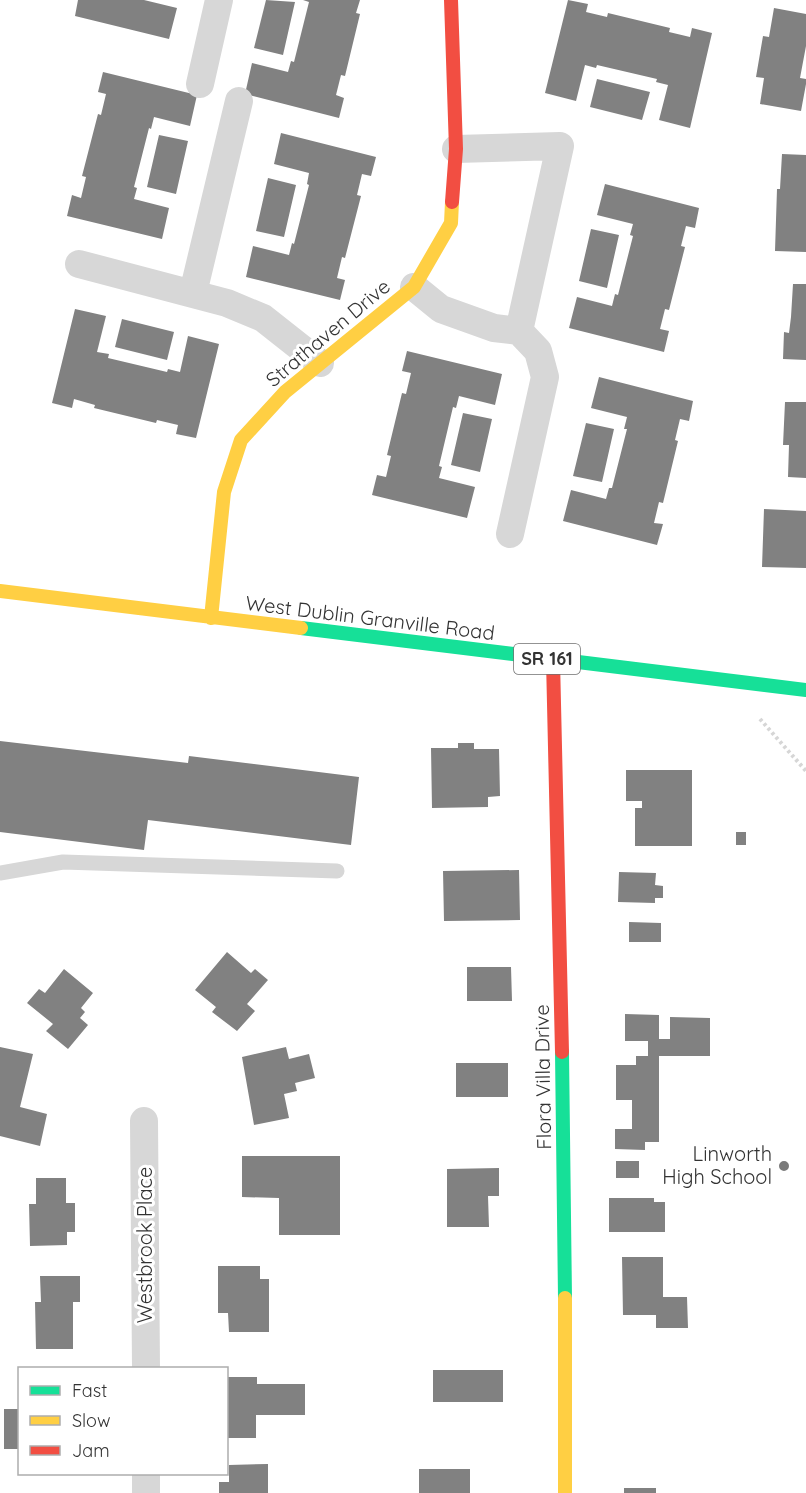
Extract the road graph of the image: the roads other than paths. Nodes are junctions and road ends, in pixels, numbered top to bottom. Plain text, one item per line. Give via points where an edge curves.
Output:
1 (219, 0) edge
2 (451, 0) edge
3 (200, 84) dead end
4 (238, 101) dead end
5 (456, 149) junction
6 (79, 264) dead end
7 (414, 287) junction
8 (192, 292) junction
9 (519, 331) junction
10 (320, 363) junction
11 (510, 534) dead end
12 (0, 591) edge
13 (211, 618) junction
14 (553, 660) junction
15 (806, 690) edge
16 (337, 871) dead end
17 (0, 873) edge
18 (144, 1121) dead end
19 (146, 1367) edge
20 (146, 1475) edge
21 (146, 1493) edge
22 (565, 1493) edge

1 - 3 street
2 - 5 street, Strathaven Drive
4 - 8 street
5 - 7 street, Strathaven Drive via 451,223
5 - 9 street via 560,146
6 - 8 street
7 - 9 street via 441,309 494,328
7 - 10 street, Strathaven Drive
8 - 10 street via 263,318
9 - 11 street via 538,351 545,377
10 - 13 street, Strathaven Drive via 285,392 241,440 224,492
12 - 13 street, West Dublin Granville Road / SR 161
13 - 14 street, West Dublin Granville Road / SR 161
14 - 15 street, West Dublin Granville Road / SR 161
14 - 22 street, Flora Villa Drive via 565,1178
16 - 17 lane via 63,862
18 - 19 street, Westbrook Place
20 - 21 street

